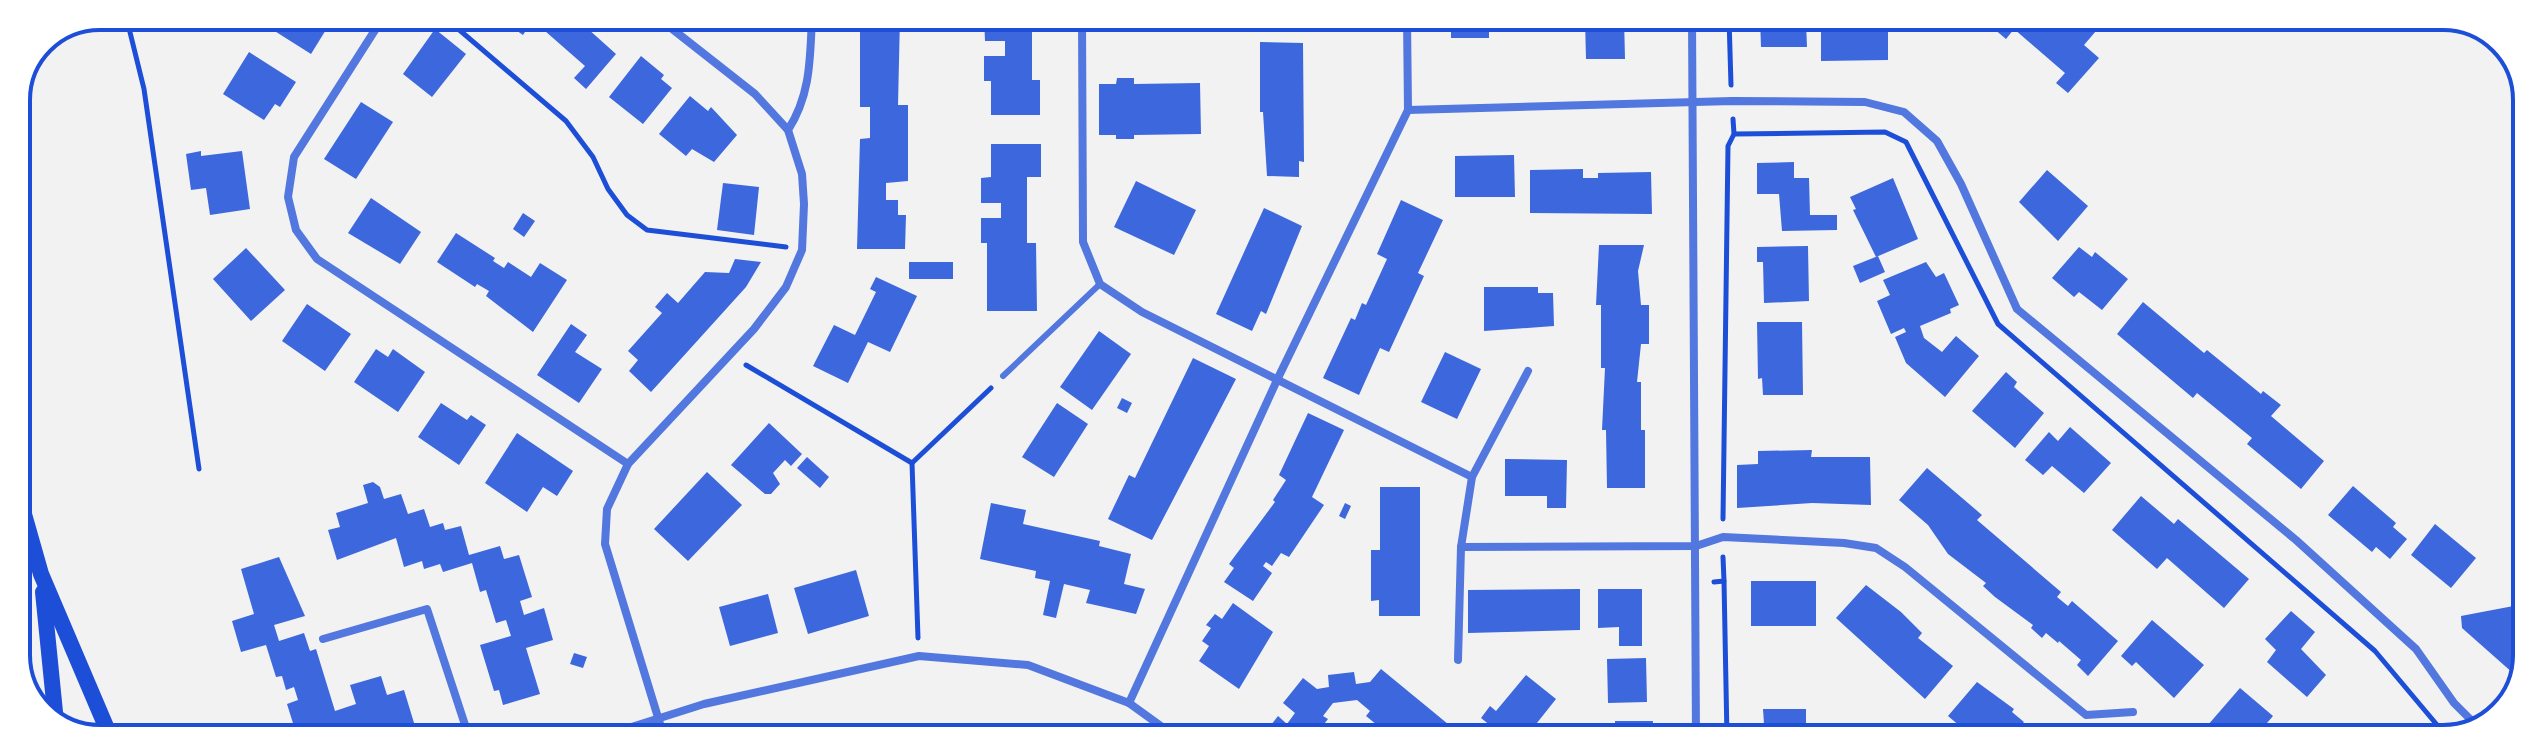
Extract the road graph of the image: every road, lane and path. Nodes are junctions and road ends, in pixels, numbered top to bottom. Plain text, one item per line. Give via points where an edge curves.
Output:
1 (129, 30) edge
2 (375, 30) edge
3 (459, 30) edge
4 (674, 30) edge
5 (812, 30) edge
6 (1082, 30) edge
7 (1407, 30) edge
8 (1692, 30) edge
9 (1729, 30) edge
10 (1692, 101) junction
11 (1732, 101) junction
12 (1408, 110) junction
13 (788, 130) junction
14 (802, 250) junction
15 (1100, 284) junction
16 (729, 355) junction
17 (1528, 371) dead end
18 (1003, 376) joint
19 (1278, 378) junction
20 (912, 463) junction
21 (628, 464) junction
22 (199, 469) dead end
23 (1472, 477) junction
24 (30, 535) edge
25 (1723, 537) junction
26 (1696, 546) junction
27 (1461, 547) junction
28 (41, 574) junction
29 (1724, 581) junction
30 (1697, 583) junction
31 (323, 639) dead end
32 (919, 656) junction
33 (1458, 660) dead end
34 (1129, 703) junction
35 (55, 708) edge
36 (2133, 712) dead end
37 (658, 717) junction
38 (2470, 719) edge
39 (105, 725) edge
40 (465, 725) edge
41 (635, 725) edge
42 (660, 725) edge
43 (1159, 725) edge
44 (1696, 725) edge
45 (1727, 725) edge

1 - 22 path via 144,89
2 - 21 street via 294,157 288,197 296,230 317,259
3 - 14 path via 566,121 627,215 647,230
4 - 13 street via 755,94
5 - 13 street via 810,75
6 - 15 street via 1083,242
7 - 12 street
8 - 10 street
9 - 11 path
10 - 11 street
10 - 12 street
10 - 26 street
11 - 25 path
11 - 38 street via 1865,102 1904,112 1937,141 2017,309 2296,540 2416,649
12 - 19 street
13 - 14 street via 802,174
14 - 16 street via 786,287
15 - 18 lane
15 - 19 street via 1142,312
16 - 20 path
16 - 21 street
17 - 23 street
18 - 20 path
19 - 23 street
19 - 34 street
20 - 32 path
21 - 37 street via 607,509 605,544
23 - 27 street
24 - 28 main road
25 - 26 street
25 - 29 path
25 - 36 street via 1876,548 2086,715
26 - 27 street
26 - 30 street
27 - 33 street
28 - 35 main road
28 - 39 main road
29 - 30 path
29 - 45 path
30 - 44 street
31 - 40 street via 427,609
32 - 34 street via 1028,665
32 - 37 street
34 - 43 street
37 - 41 street
37 - 42 street

